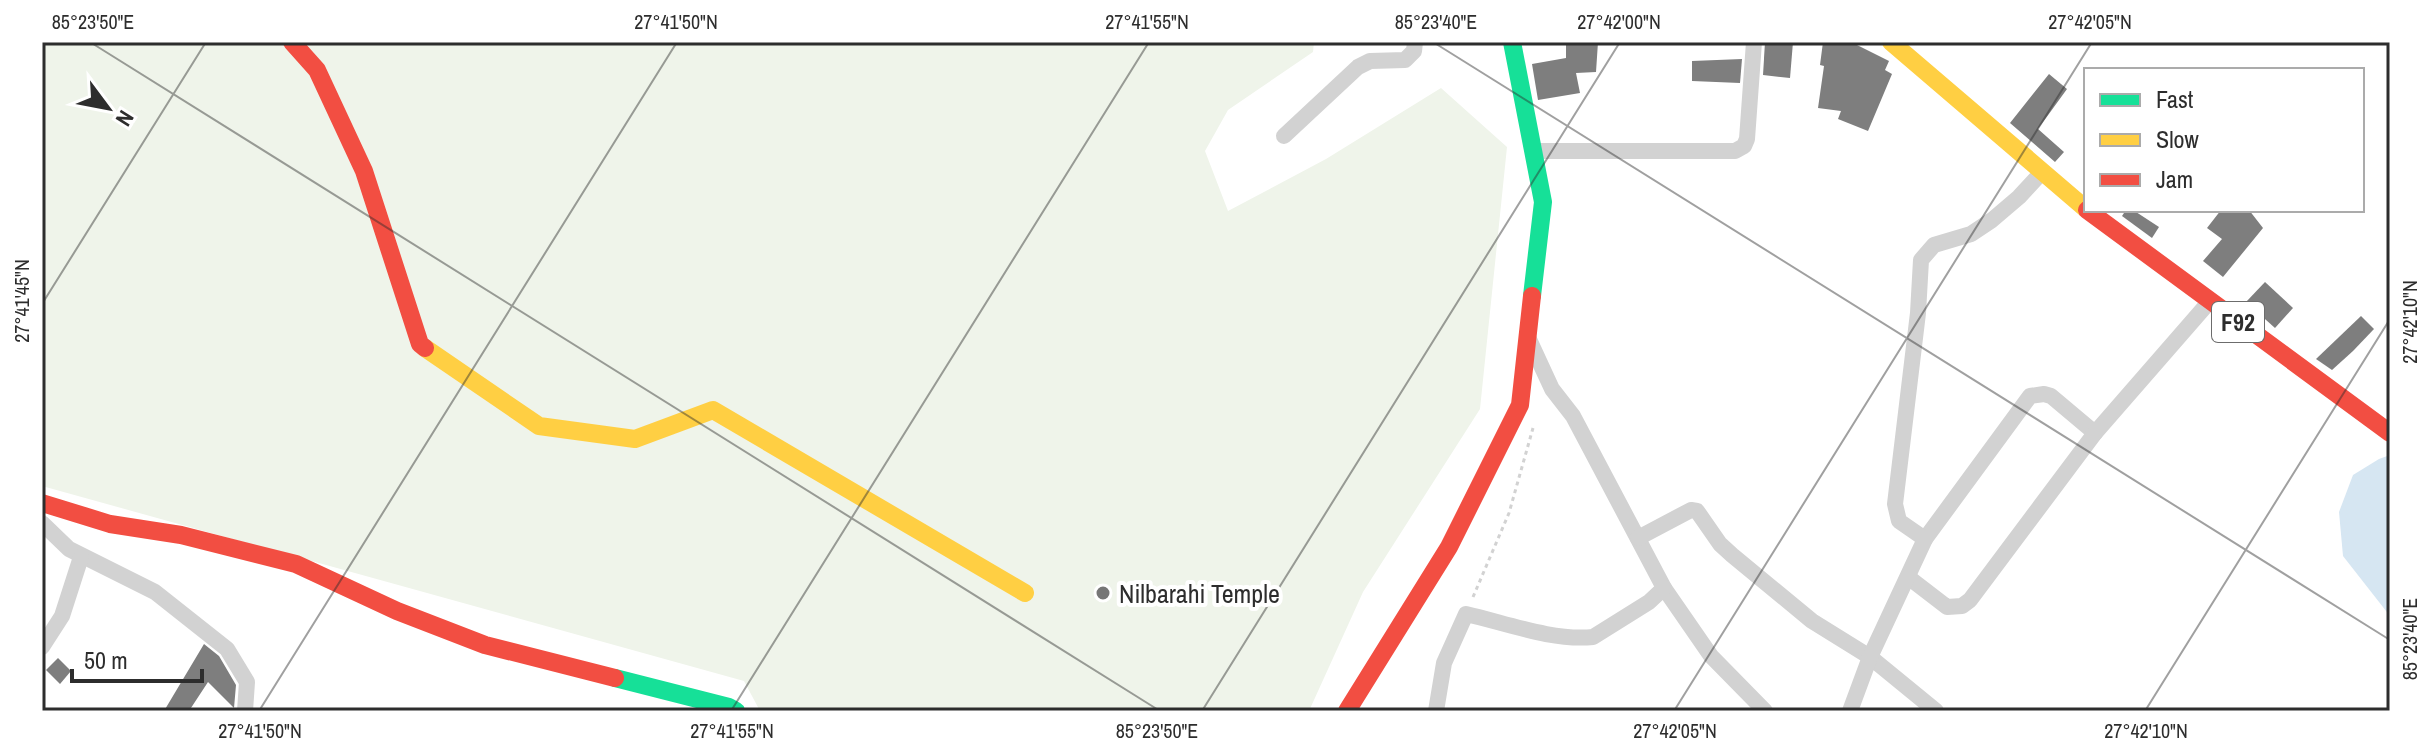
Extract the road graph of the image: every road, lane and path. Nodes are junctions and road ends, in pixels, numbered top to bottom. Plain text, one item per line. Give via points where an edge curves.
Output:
1 (292, 42) edge
2 (1415, 42) edge
3 (1512, 42) edge
4 (1754, 42) edge
5 (1891, 42) edge
6 (1284, 136) dead end
7 (1534, 151) junction
8 (2042, 172) junction
9 (2084, 207) edge
10 (2090, 212) edge
11 (2210, 301) junction
12 (1528, 336) junction
13 (1535, 420) dead end
14 (2095, 433) junction
15 (2390, 433) edge
16 (42, 503) edge
17 (42, 523) edge
18 (1638, 538) junction
19 (1925, 539) junction
20 (81, 557) junction
21 (1908, 577) junction
22 (1664, 588) junction
23 (1025, 593) dead end
24 (1466, 614) junction
25 (42, 647) edge
26 (1870, 657) junction
27 (245, 711) edge
28 (736, 711) edge
29 (1347, 711) edge
30 (1436, 711) edge
31 (1765, 711) edge
32 (1850, 711) edge
33 (1936, 711) edge

1 - 23 street via 317,70 364,171 420,344 539,426 635,439 713,410
2 - 6 street via 1405,60 1370,61 1358,67
3 - 7 street
4 - 7 street via 1747,139 1735,151
5 - 8 street, F92
7 - 12 street via 1543,202
8 - 9 street, F92
8 - 19 street via 1992,220 1971,234 1934,245 1921,260 1895,504 1899,521
10 - 11 street, F92
11 - 14 street
11 - 15 street, F92
12 - 18 street via 1552,389 1573,416
12 - 29 street via 1520,405 1449,547
13 - 24 path via 1509,513
14 - 19 street via 2051,396 2030,396
14 - 21 street via 1970,600 1947,607
16 - 28 street via 110,524 181,535 296,564 485,645
17 - 20 street
18 - 22 street
18 - 26 street via 1697,511 1732,555 1812,621
19 - 21 street
20 - 25 street via 62,616
20 - 27 street via 155,592 227,649 247,682
21 - 26 street
22 - 24 street via 1593,637
22 - 31 street via 1711,656
24 - 30 street via 1444,663
26 - 32 street
26 - 33 street

